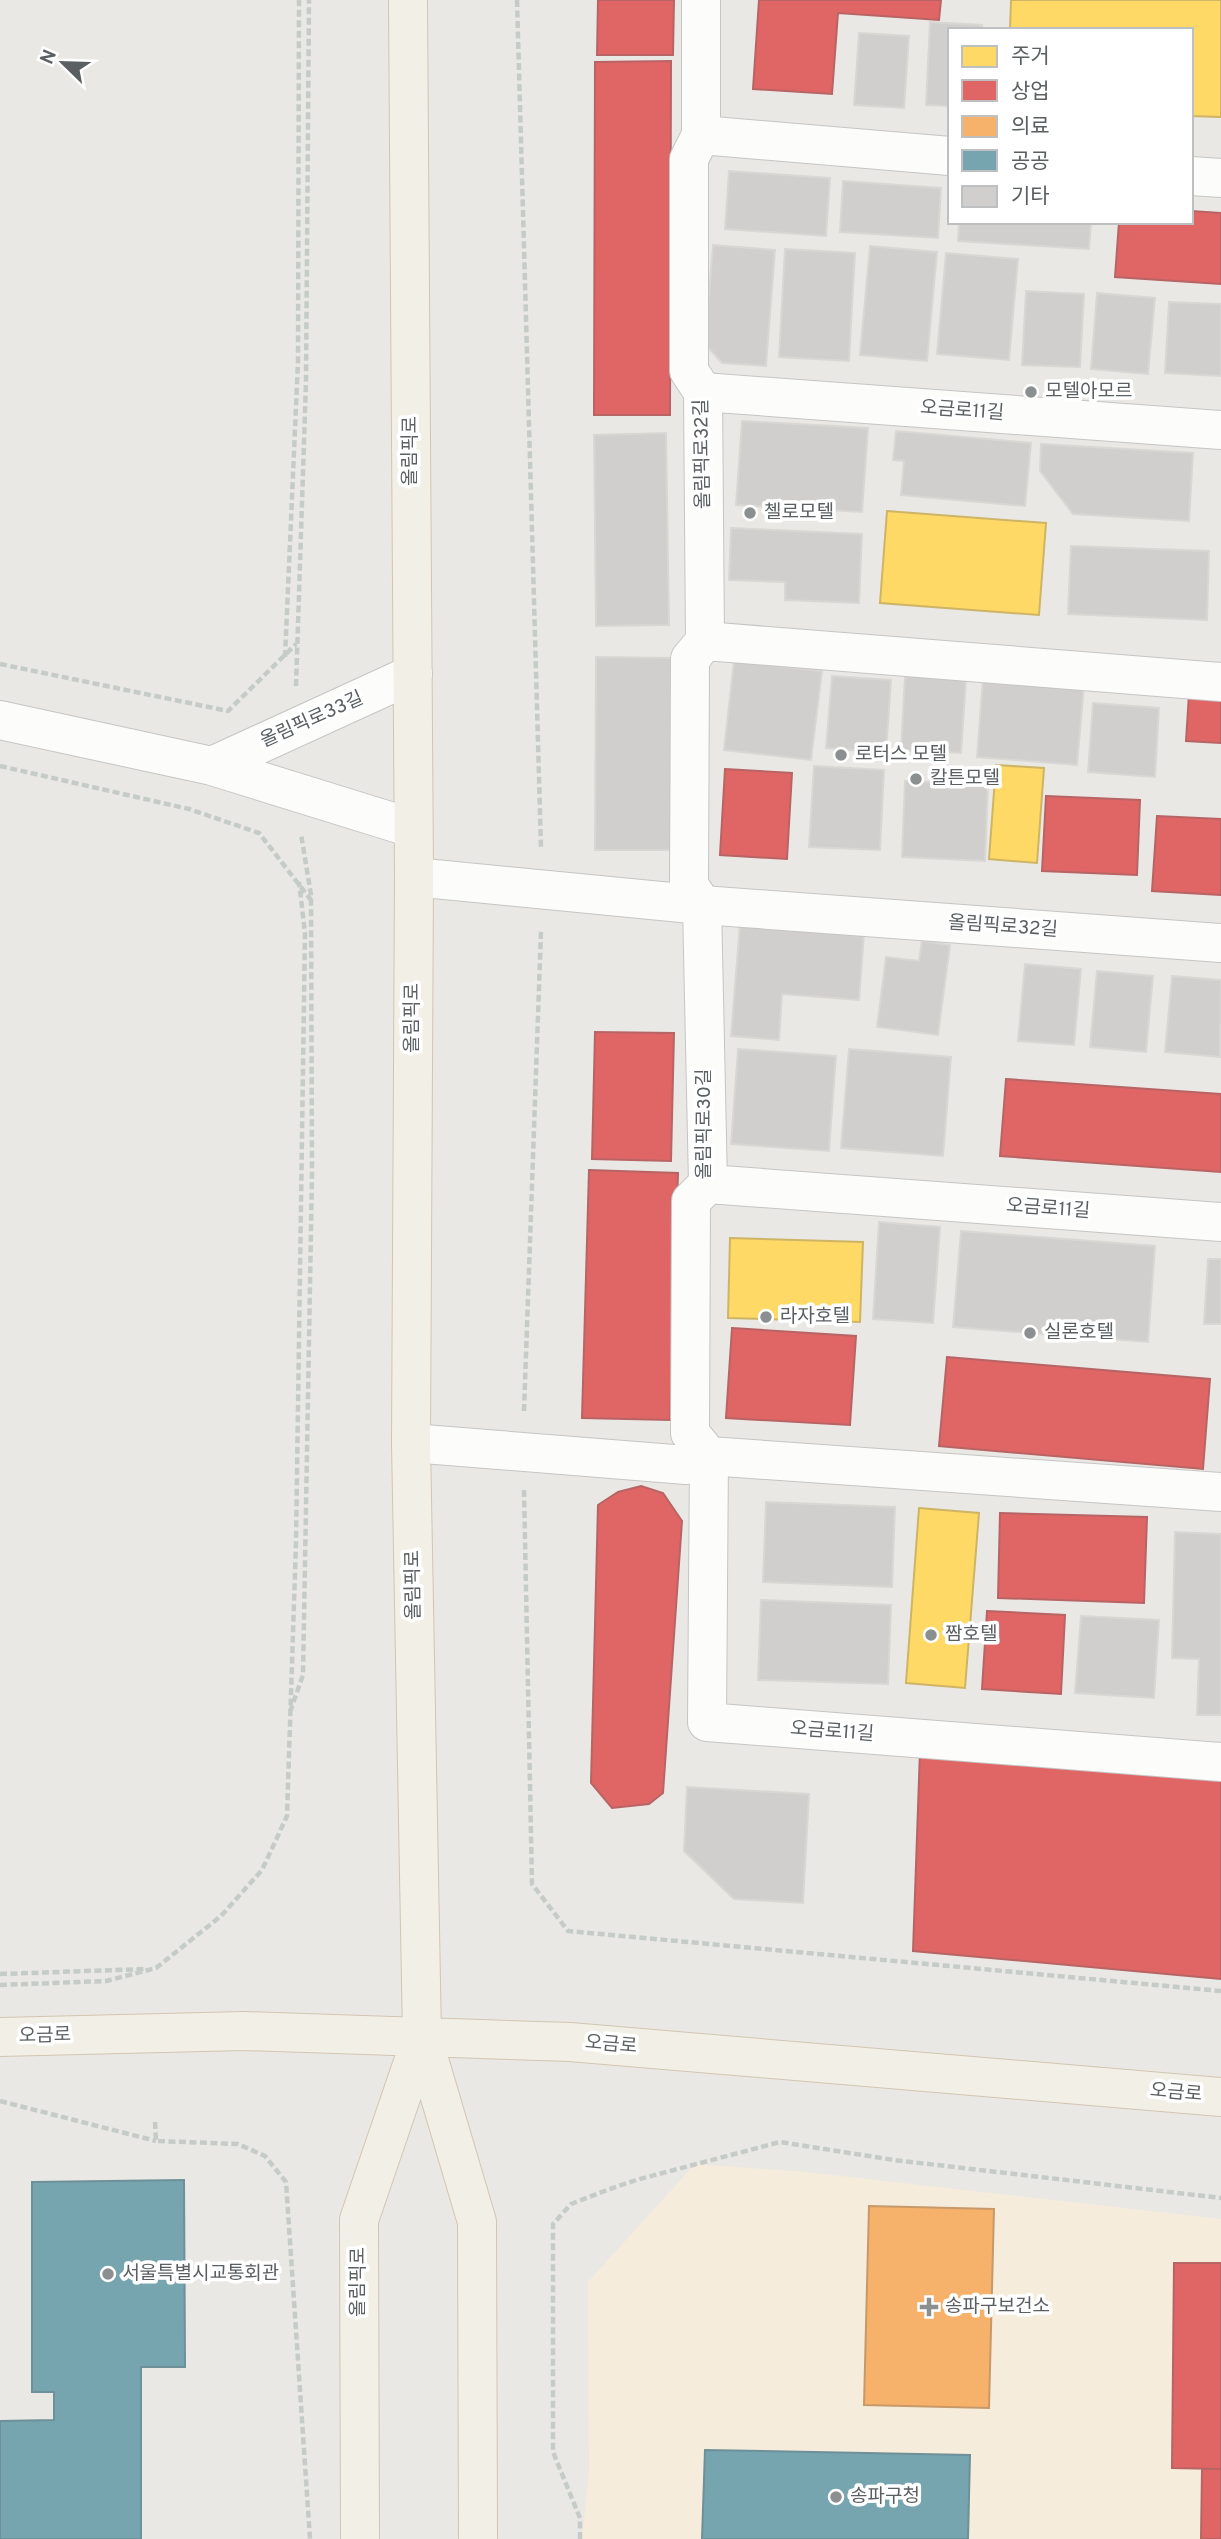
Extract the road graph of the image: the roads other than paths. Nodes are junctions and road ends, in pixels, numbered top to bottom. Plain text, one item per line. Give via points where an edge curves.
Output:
1 (408, 0) edge
2 (701, 0) edge
3 (701, 135) junction
4 (948, 156) edge
5 (1193, 176) edge
6 (1221, 178) edge
7 (703, 392) junction
8 (1221, 430) edge
9 (705, 641) junction
10 (413, 674) junction
11 (1221, 682) edge
12 (0, 720) edge
13 (212, 766) junction
14 (412, 828) junction
15 (414, 877) junction
16 (702, 905) junction
17 (1221, 943) edge
18 (708, 1184) junction
19 (1221, 1223) edge
20 (411, 1443) junction
21 (709, 1456) junction
22 (1221, 1492) edge
23 (1221, 1762) edge
24 (422, 2036) junction
25 (0, 2037) edge
26 (1221, 2097) edge
27 (360, 2539) edge
28 (478, 2539) edge

1 - 10 main road, 올림픽로
2 - 3 street, 올림픽로32길
3 - 4 street
3 - 7 street, 올림픽로32길 via 689,159 689,371
5 - 6 street
7 - 8 street, 오금로11길
7 - 9 street, 올림픽로32길
9 - 11 street
9 - 16 street, 올림픽로32길 via 690,659 689,885
10 - 13 street, 올림픽로33길
10 - 14 main road, 올림픽로
12 - 13 street, 올림픽로33길
13 - 14 street, 올림픽로33길
14 - 15 main road, 올림픽로
15 - 16 street, 올림픽로32길
15 - 20 main road, 올림픽로
16 - 17 street, 올림픽로32길
16 - 18 street, 올림픽로30길
18 - 19 street, 오금로11길
18 - 21 street, 올림픽로30길 via 691,1202 690,1433
20 - 21 street via 686,1465
20 - 24 main road, 올림픽로
21 - 22 street
21 - 23 street, 오금로11길 via 707,1722
24 - 25 main road, 오금로 via 244,2031
24 - 26 main road, 오금로 via 569,2042
24 - 27 main road, 올림픽로 via 359,2220
24 - 28 main road, 올림픽로 via 477,2222

